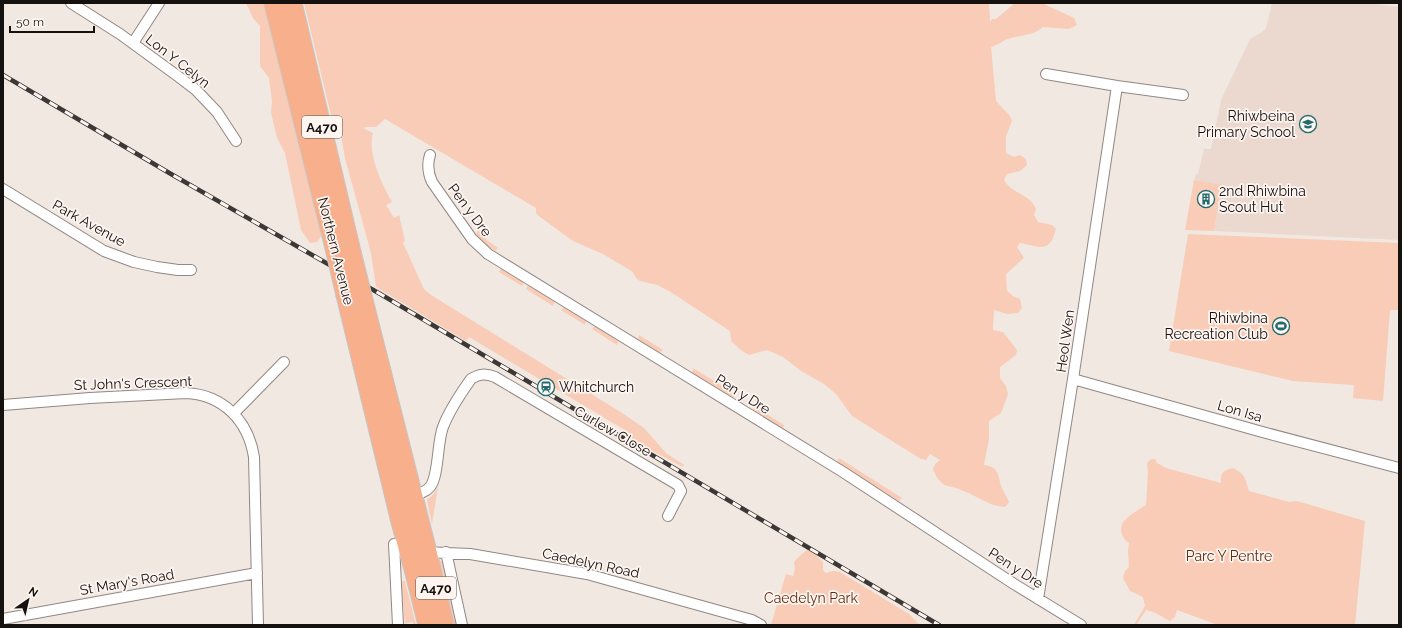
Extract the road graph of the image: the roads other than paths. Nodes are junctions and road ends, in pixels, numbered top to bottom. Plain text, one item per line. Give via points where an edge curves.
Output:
1 (71, 3) edge
2 (159, 3) edge
3 (274, 3) edge
4 (292, 3) edge
5 (134, 43) junction
6 (1046, 74) dead end
7 (1117, 86) junction
8 (1183, 95) dead end
9 (236, 141) dead end
10 (430, 155) dead end
11 (3, 189) edge
12 (191, 270) dead end
13 (284, 362) dead end
14 (1073, 379) junction
15 (3, 405) edge
16 (234, 413) junction
17 (1399, 468) edge
18 (404, 498) junction
19 (668, 516) dead end
20 (394, 544) dead end
21 (446, 552) junction
22 (419, 553) junction
23 (257, 573) junction
24 (1038, 599) junction
25 (3, 619) edge
26 (258, 625) edge
27 (398, 625) edge
28 (428, 625) edge
29 (444, 625) edge
30 (462, 625) edge
31 (761, 625) edge
32 (1081, 625) edge

1 - 5 street, Lon Y Celyn
2 - 5 street
3 - 18 highway, Northern Avenue / A470, bridge via 346,295
4 - 18 highway, Northern Avenue / A470, bridge via 364,304
5 - 9 street, Lon Y Celyn via 206,100
6 - 7 street
7 - 8 street
7 - 14 street, Heol Wen
10 - 24 street, Pen y Dre via 429,175 432,182 472,239 488,254 855,480
11 - 12 street, Park Avenue via 104,251 134,262
13 - 16 street
14 - 17 street, Lon Isa
14 - 24 street, Heol Wen
15 - 16 street, St John's Crescent via 195,393 226,406
16 - 23 street, St John's Crescent via 253,447
18 - 19 street, Curlew Close via 424,491 432,484 445,422 471,379 482,374 495,377 678,485 680,491
18 - 22 highway, A470
20 - 27 street
21 - 22 street, Caedelyn Road
21 - 30 street
21 - 31 street, Caedelyn Road via 588,574 752,620
22 - 28 highway, A470
22 - 29 highway, A470
23 - 25 street, St Mary's Road
23 - 26 street, St John's Crescent
24 - 32 street, Pen y Dre

